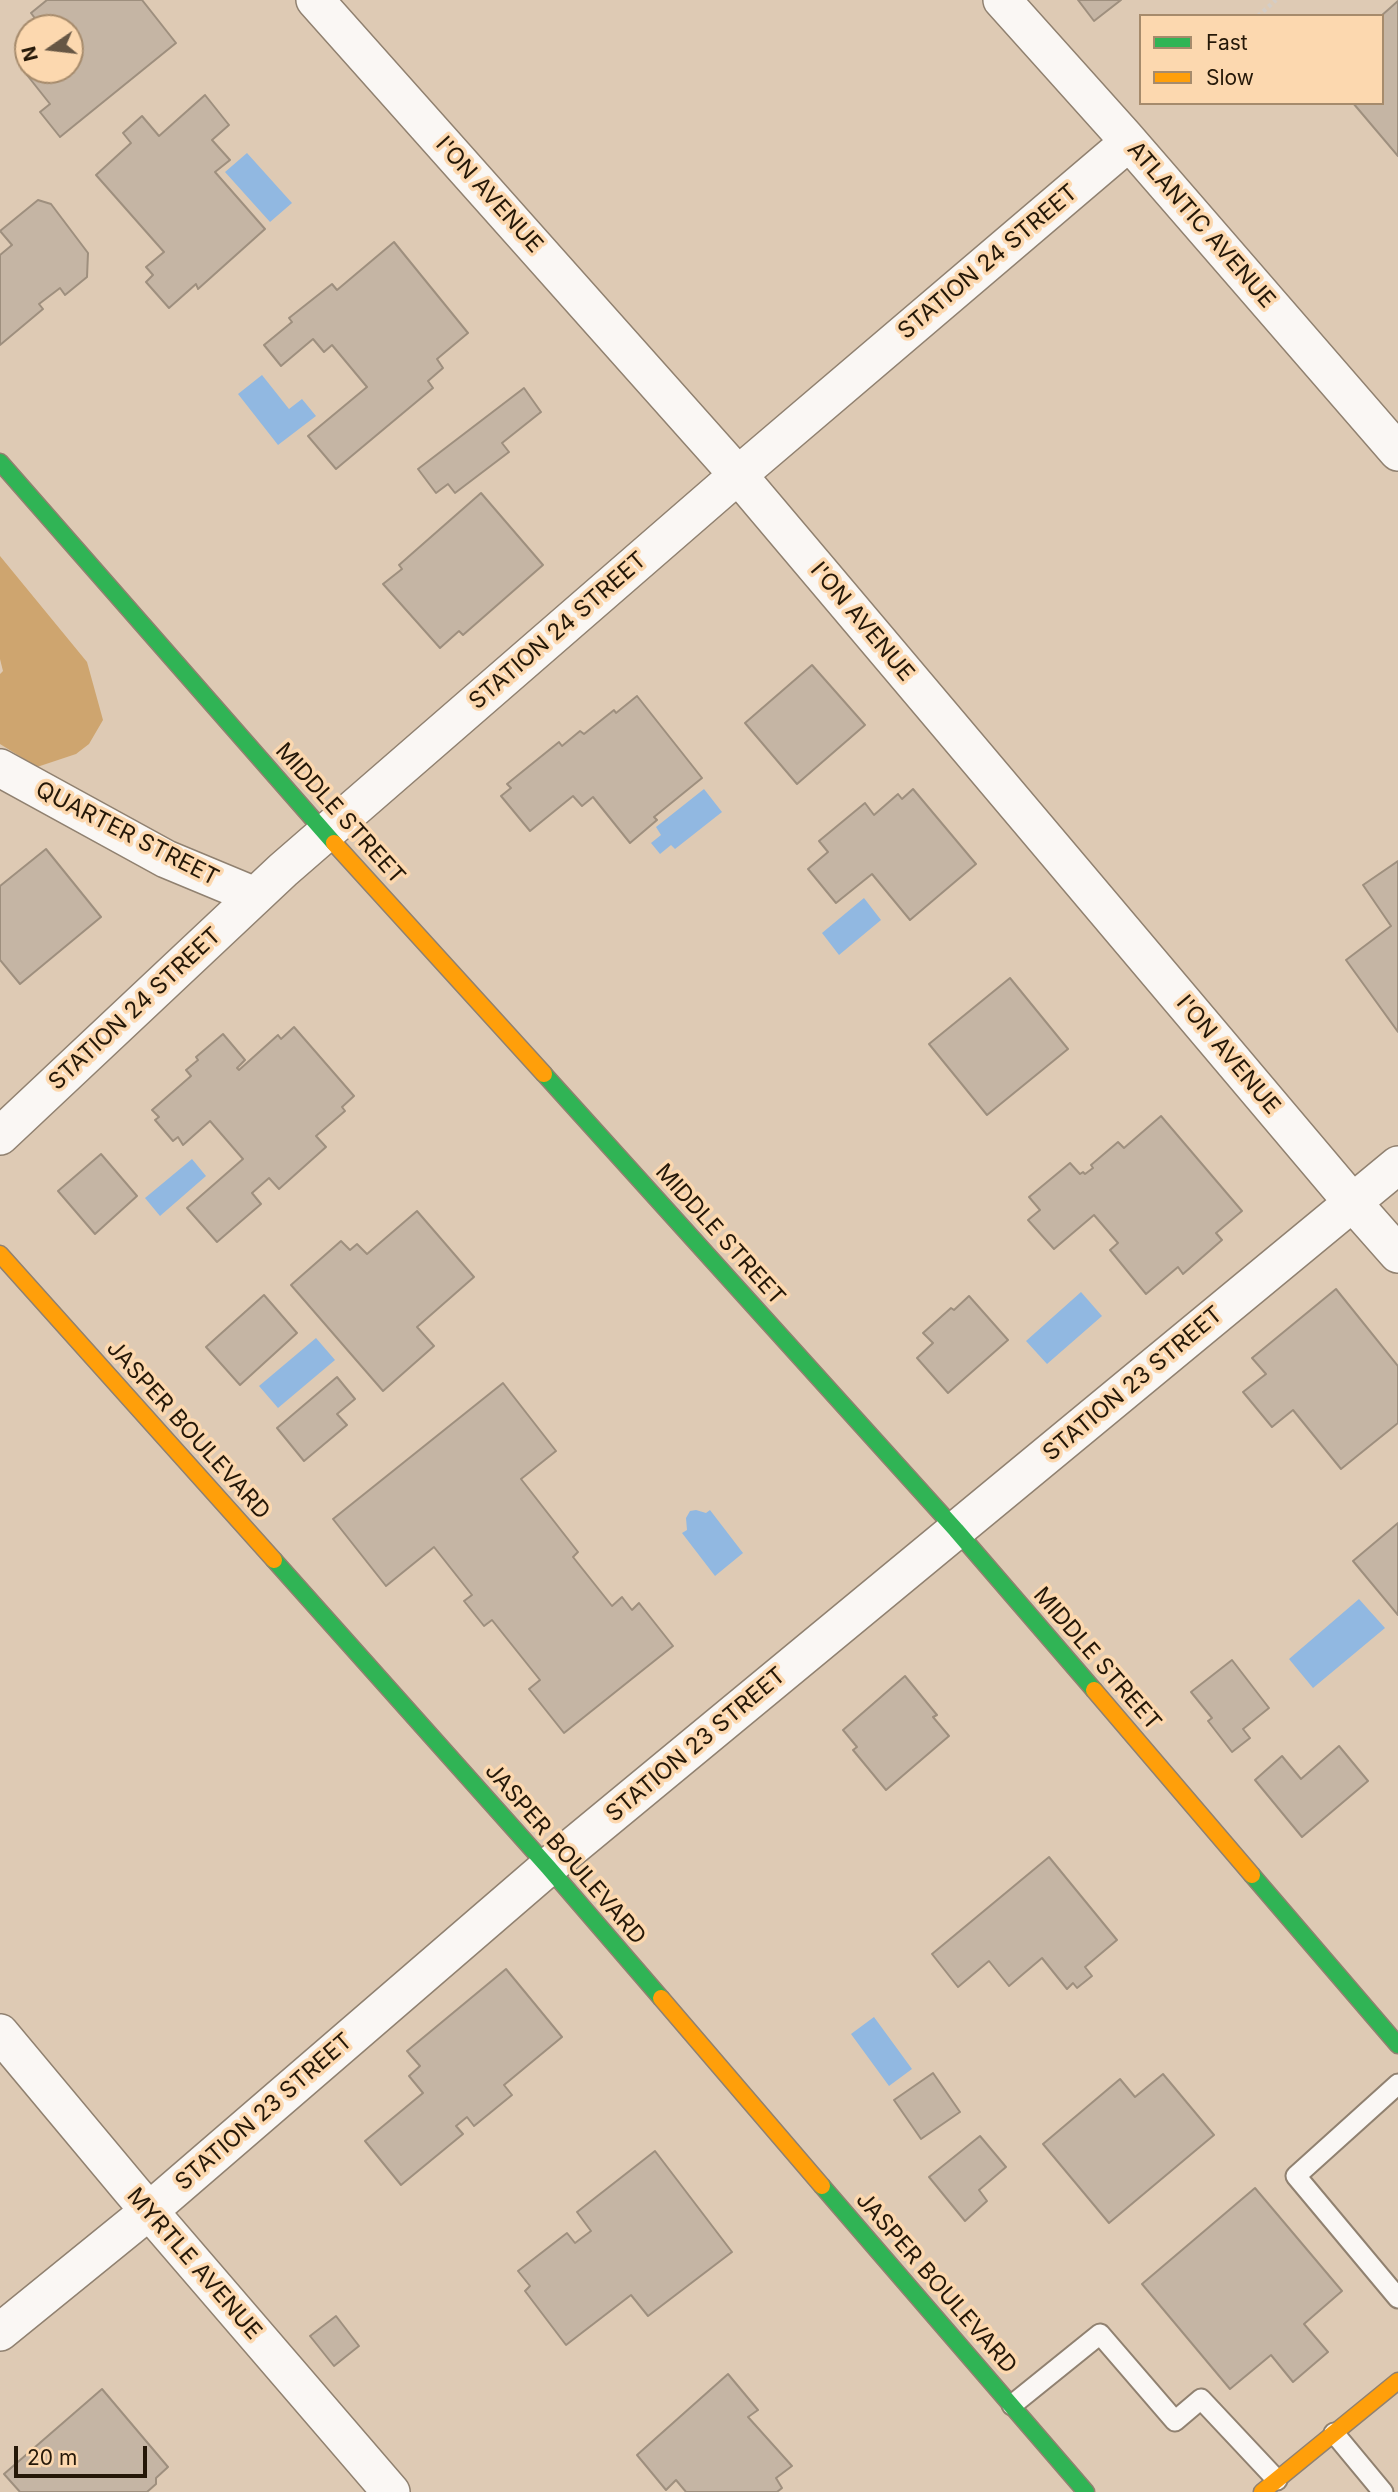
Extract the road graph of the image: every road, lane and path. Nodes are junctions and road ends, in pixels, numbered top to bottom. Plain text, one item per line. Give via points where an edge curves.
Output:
1 (315, 0) edge
2 (1002, 0) edge
3 (1276, 0) edge
4 (1260, 14) edge
5 (1129, 142) junction
6 (1398, 452) edge
7 (0, 462) edge
8 (738, 475) junction
9 (0, 768) edge
10 (325, 833) junction
11 (255, 896) junction
12 (0, 1136) edge
13 (1398, 1165) edge
14 (1353, 1203) junction
15 (0, 1254) edge
16 (1398, 1254) edge
17 (956, 1530) junction
18 (548, 1867) junction
19 (0, 2033) edge
20 (1398, 2045) edge
21 (1398, 2084) edge
22 (149, 2211) junction
23 (1398, 2298) edge
24 (0, 2332) edge
25 (1398, 2381) edge
26 (1012, 2406) junction
27 (1334, 2433) junction
28 (1269, 2486) edge
29 (391, 2492) edge
30 (1086, 2492) edge
31 (1383, 2492) edge

1 - 8 street, I'ON AVENUE
2 - 5 street, ATLANTIC AVENUE
3 - 4 path
5 - 6 street, ATLANTIC AVENUE
5 - 8 street, STATION 24 STREET
7 - 10 street, MIDDLE STREET
8 - 10 street, STATION 24 STREET
8 - 14 street, I'ON AVENUE
9 - 11 street, QUARTER STREET via 166,859
10 - 11 street, STATION 24 STREET
10 - 17 street, MIDDLE STREET
11 - 12 street, STATION 24 STREET
13 - 14 street, STATION 23 STREET
14 - 16 street, I'ON AVENUE
14 - 17 street, STATION 23 STREET
15 - 18 street, JASPER BOULEVARD
17 - 18 street, STATION 23 STREET
17 - 20 street, MIDDLE STREET
18 - 22 street, STATION 23 STREET
18 - 26 street, JASPER BOULEVARD
19 - 22 street, MYRTLE AVENUE
21 - 23 lane via 1296,2176
22 - 24 street, STATION 23 STREET
22 - 29 street, MYRTLE AVENUE
25 - 27 street
26 - 28 lane via 1100,2334 1175,2421 1201,2399
26 - 30 street, JASPER BOULEVARD
27 - 28 street
27 - 31 lane

